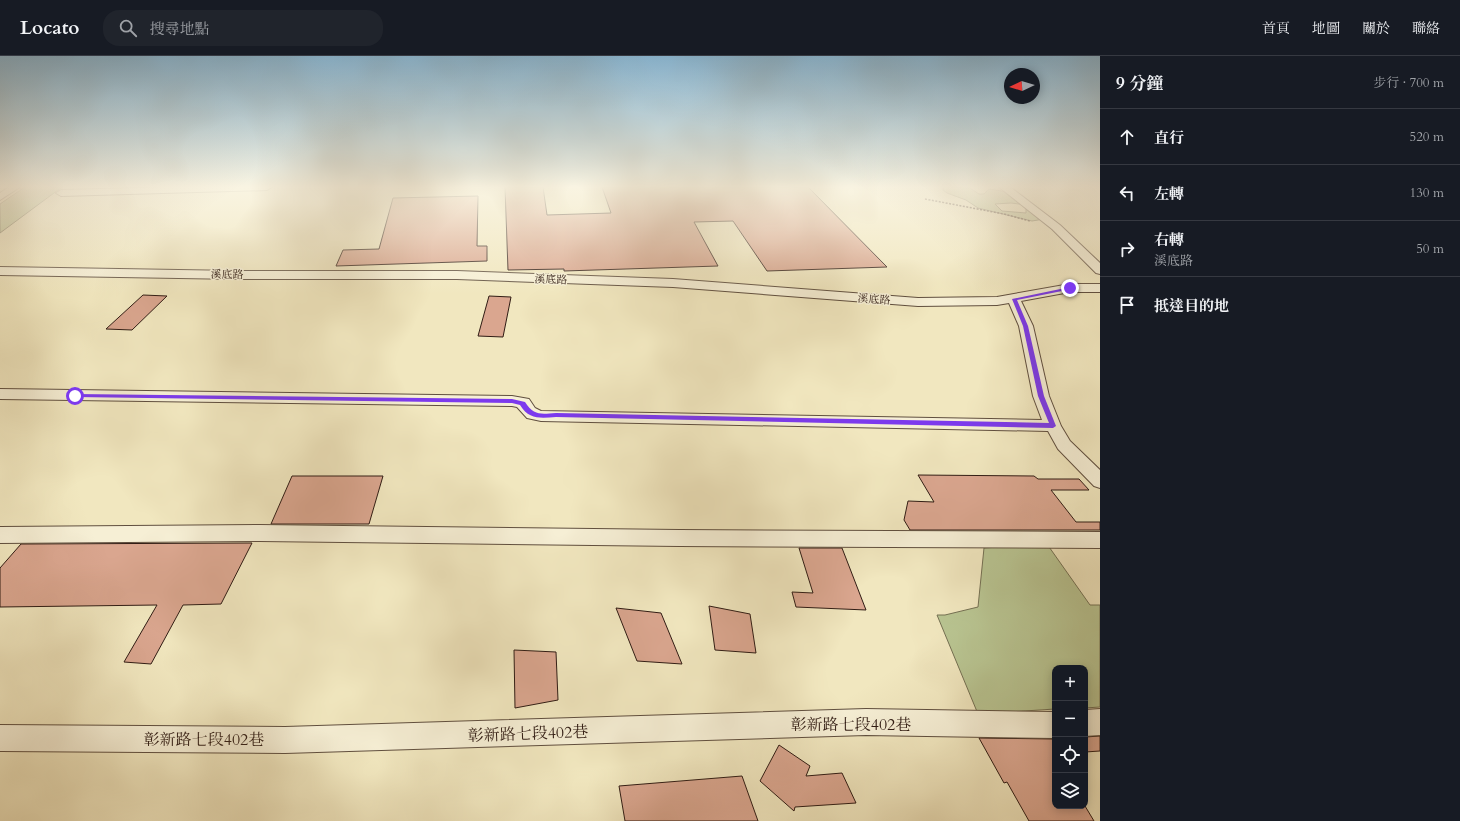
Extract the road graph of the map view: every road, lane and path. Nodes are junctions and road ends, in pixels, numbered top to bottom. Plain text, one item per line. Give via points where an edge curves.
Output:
1 (1039, 223) edge
2 (1050, 223) edge
3 (1056, 227) junction
4 (1100, 270) edge
5 (0, 271) edge
6 (1100, 288) edge
7 (1014, 299) junction
8 (0, 394) edge
9 (1053, 426) junction
10 (1100, 482) edge
11 (0, 535) edge
12 (1100, 540) edge
13 (1100, 722) edge
14 (1088, 723) edge
15 (1052, 725) edge
16 (0, 738) edge

1 - 3 path
2 - 3 street
3 - 4 street
5 - 7 street, 溪底路 via 457,275 673,284 918,302
6 - 7 street, 溪底路 via 1070,288
7 - 9 street via 1026,326 1041,396
8 - 9 street via 512,401 523,403 527,411 536,416
9 - 10 street via 1064,445
11 - 12 street via 260,533
13 - 14 street
15 - 16 street, 彰新路七段402巷 via 866,722 285,740

